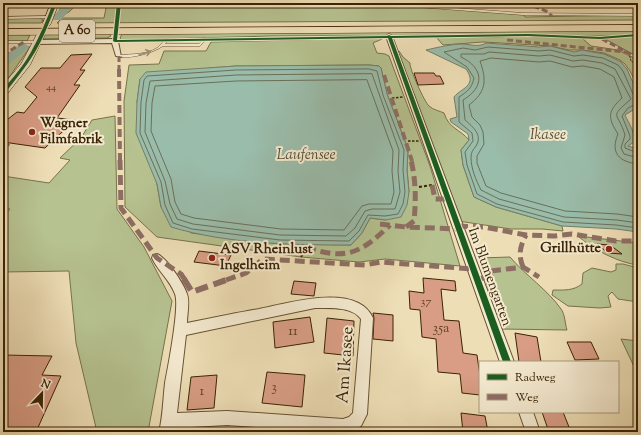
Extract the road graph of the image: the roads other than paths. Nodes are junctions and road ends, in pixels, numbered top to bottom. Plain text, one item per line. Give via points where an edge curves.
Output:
1 (54, 3) edge
2 (119, 3) edge
3 (377, 3) edge
4 (638, 15) edge
5 (3, 18) edge
6 (48, 20) joint
7 (116, 22) dead end
8 (638, 23) edge
9 (3, 26) edge
10 (638, 28) edge
11 (3, 32) edge
12 (116, 33) dead end
13 (389, 36) dead end
14 (39, 38) junction
15 (166, 40) dead end
16 (205, 40) dead end
17 (115, 41) junction
18 (3, 42) edge
19 (164, 45) junction
20 (119, 56) joint
21 (3, 92) edge
22 (157, 258) dead end
23 (180, 330) junction
24 (507, 361) edge
25 (526, 413) edge
26 (168, 427) edge
27 (533, 432) edge

1 - 6 main road
2 - 7 lane
3 - 4 lane via 523,14
5 - 6 lane
8 - 9 highway, A 60
10 - 11 highway, A 60
12 - 17 lane
13 - 24 street, Im Blumengarten
14 - 17 street
14 - 18 lane
14 - 21 main road via 25,65
15 - 19 lane
16 - 19 lane via 200,45
17 - 20 street
20 -> 19 lane via 144,54
22 - 23 street, Am Ikasee via 182,295
23 - 26 street, Am Ikasee
23 - 26 street, Am Ikasee via 315,303 356,306 364,311 367,318 360,414 354,423 343,426 227,418
25 - 27 street

